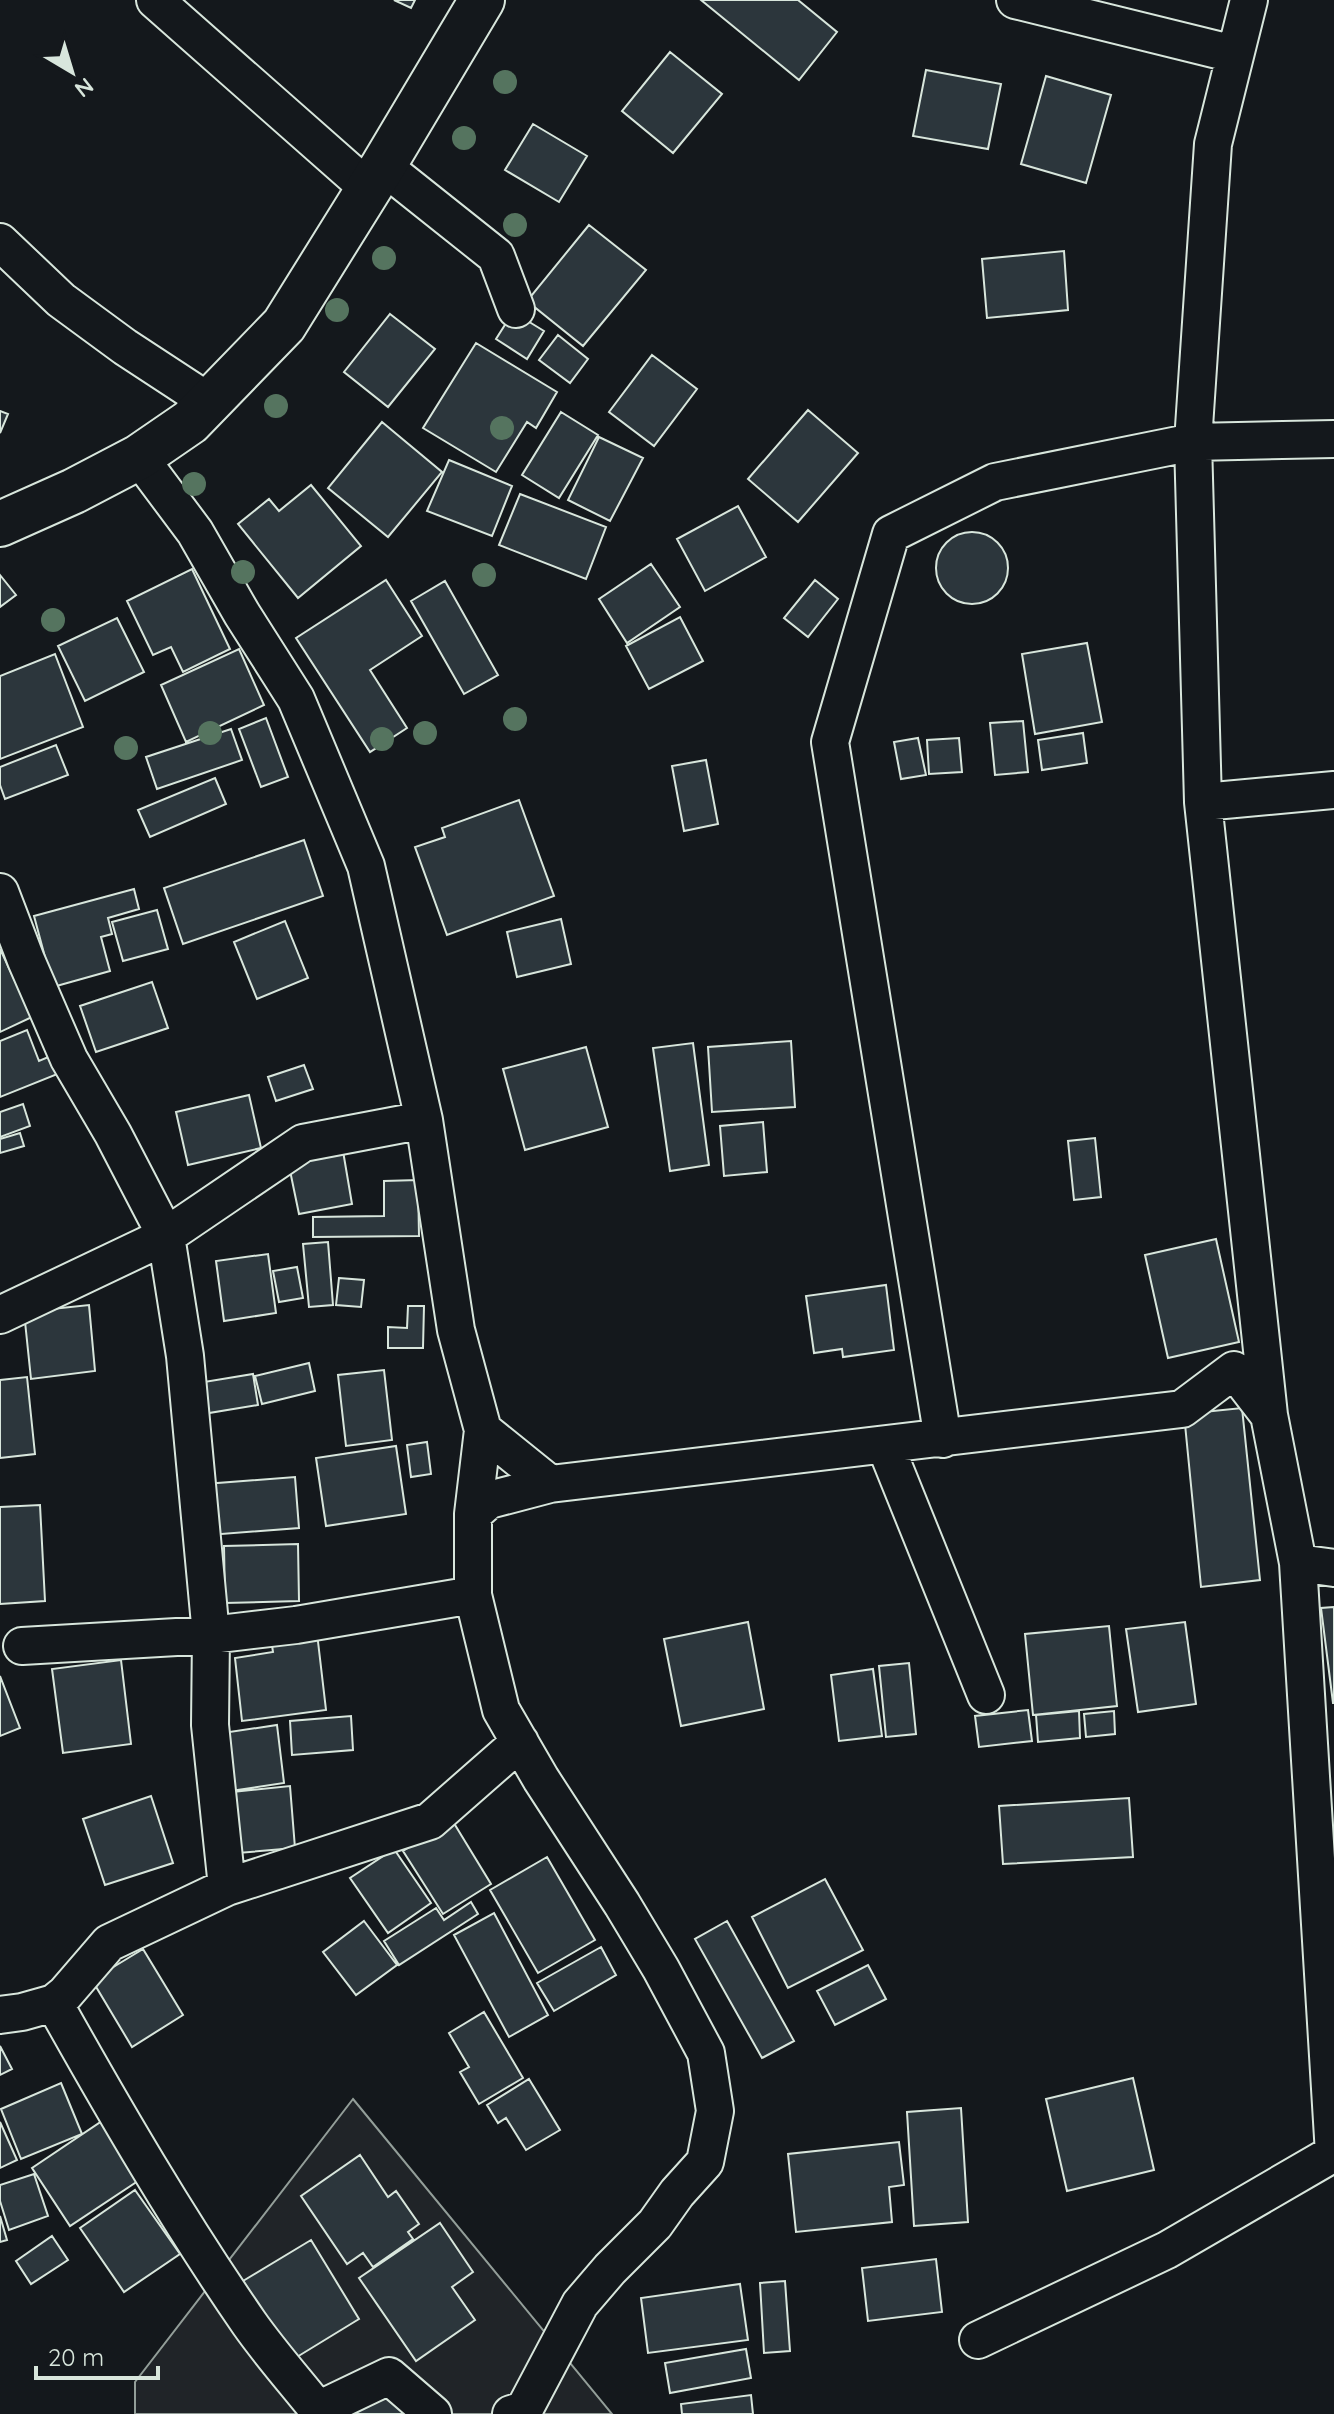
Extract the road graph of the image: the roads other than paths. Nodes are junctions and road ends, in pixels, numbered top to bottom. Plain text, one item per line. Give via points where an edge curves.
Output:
1 (155, 0) edge
2 (482, 0) edge
3 (1015, 0) edge
4 (1249, 0) edge
5 (1234, 54) junction
6 (375, 177) junction
7 (0, 242) edge
8 (516, 309) dead end
9 (209, 402) junction
10 (1334, 439) edge
11 (1193, 442) junction
12 (139, 457) junction
13 (0, 524) edge
14 (1334, 790) edge
15 (1203, 802) junction
16 (0, 892) edge
17 (424, 1120) junction
18 (166, 1236) junction
19 (0, 1315) edge
20 (1269, 1415) junction
21 (483, 1430) junction
22 (943, 1439) junction
23 (885, 1445) junction
24 (550, 1484) junction
25 (473, 1514) junction
26 (1298, 1563) junction
27 (1334, 1568) edge
28 (473, 1595) junction
29 (211, 1635) junction
30 (22, 1646) dead end
31 (986, 1695) dead end
32 (520, 1742) junction
33 (227, 1887) junction
34 (54, 2003) junction
35 (0, 2015) edge
36 (1334, 2154) edge
37 (978, 2340) dead end
38 (318, 2412) edge
39 (521, 2413) edge
40 (433, 2414) edge

1 - 6 street
2 - 6 street
3 - 5 street
4 - 5 street
5 - 11 street via 1213,144
6 - 8 street via 496,256
6 - 9 street via 284,325
7 - 9 street via 61,300
9 - 12 street
10 - 11 street
11 - 15 street
11 - 22 street via 995,482 891,534 830,742
12 - 13 street
12 - 17 street via 195,532 296,699 366,866
14 - 15 street
15 - 20 street
16 - 18 street via 69,1059
17 - 18 street via 303,1143
17 - 21 street via 456,1330
18 - 19 street
18 - 29 street via 185,1356
20 - 22 street via 1234,1370 1182,1409
20 - 26 street
21 - 24 street
21 - 25 street
22 - 23 street
23 - 24 street
23 - 31 street
24 - 25 street via 489,1500
25 - 28 street
26 - 27 street
26 - 36 street
28 - 29 street
28 - 32 street via 501,1710
29 - 30 street
29 - 33 street via 210,1725
32 - 33 street via 430,1821
32 - 39 street via 661,1969 706,2053 715,2111 705,2162 580,2304
33 - 34 street via 109,1943
34 - 35 street
34 - 38 street via 129,2137 250,2325
36 - 37 street via 1167,2250
38 - 40 street via 389,2376

